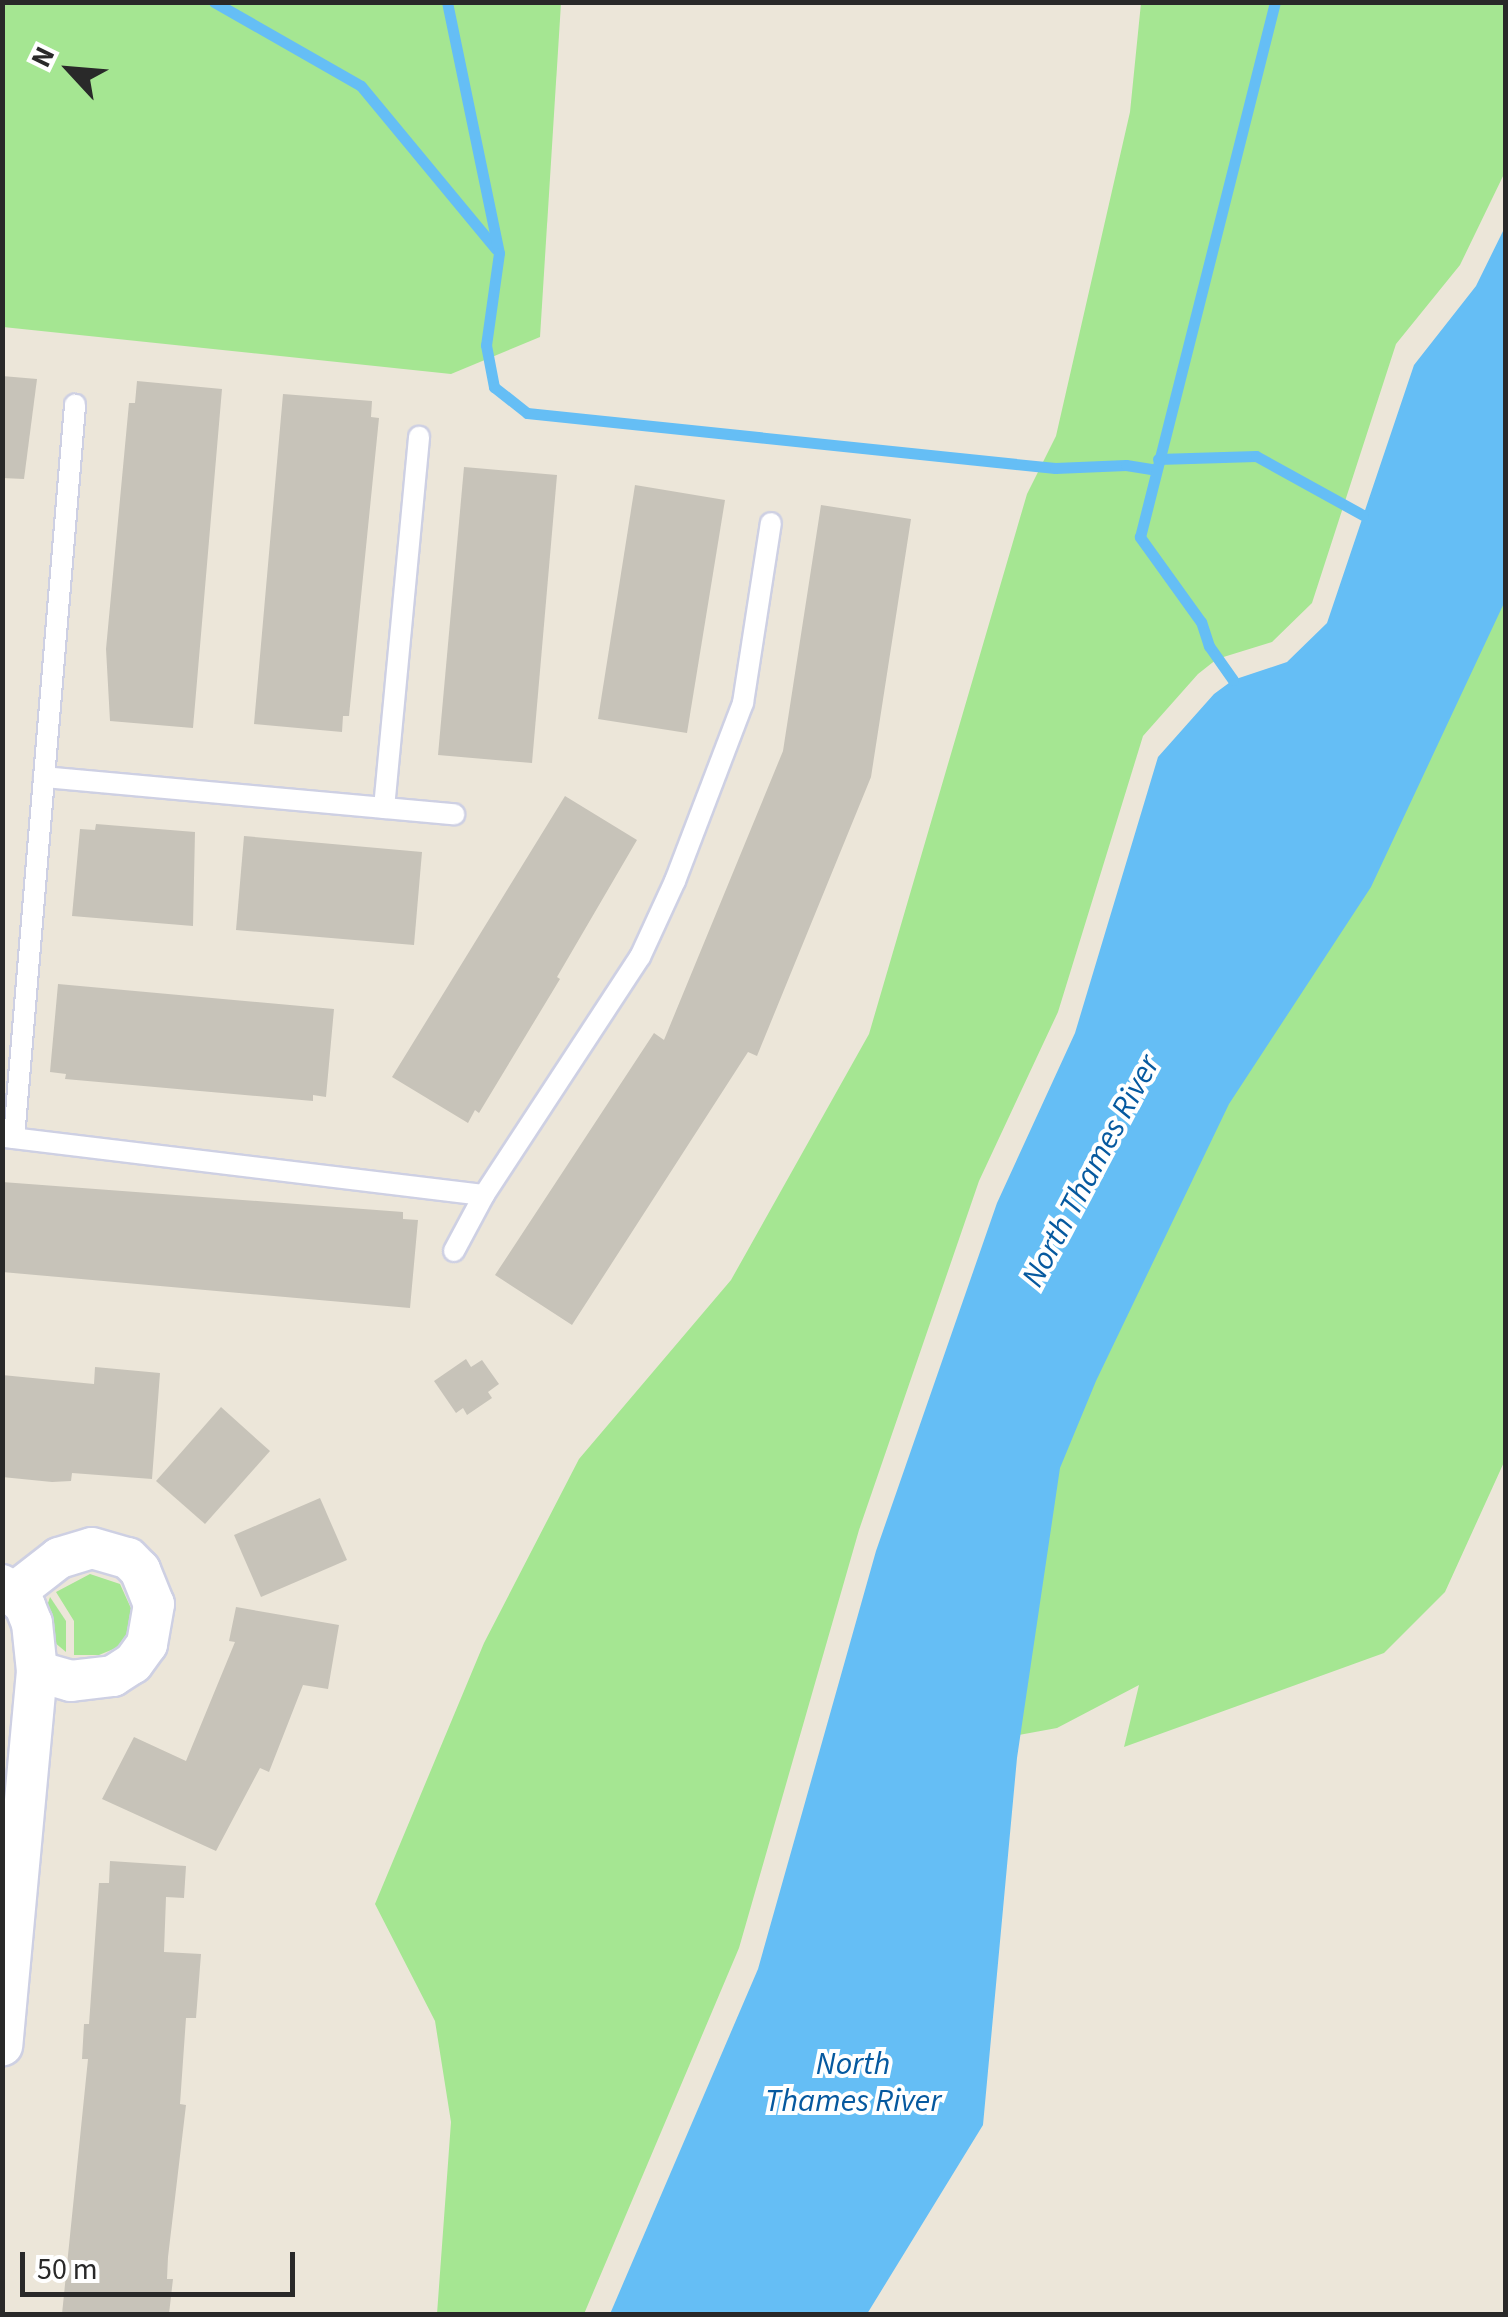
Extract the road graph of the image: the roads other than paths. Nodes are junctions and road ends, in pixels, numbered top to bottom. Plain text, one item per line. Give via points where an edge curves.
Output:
1 (75, 404) dead end
2 (419, 437) dead end
3 (771, 523) dead end
4 (44, 778) junction
5 (384, 808) junction
6 (454, 814) dead end
7 (8, 1138) edge
8 (484, 1195) junction
9 (454, 1250) dead end
10 (8, 1589) edge
11 (37, 1671) junction
12 (2, 2044) edge

1 - 4 lane
2 - 5 lane
3 - 8 lane via 743,703 675,881 640,957
4 - 5 lane
4 - 7 lane
5 - 6 lane
7 - 8 lane
8 - 9 lane
10 - 11 street via 32,1623
10 - 11 street via 58,1558 92,1548 128,1558 149,1586 153,1624 133,1662 89,1682
11 - 12 street

